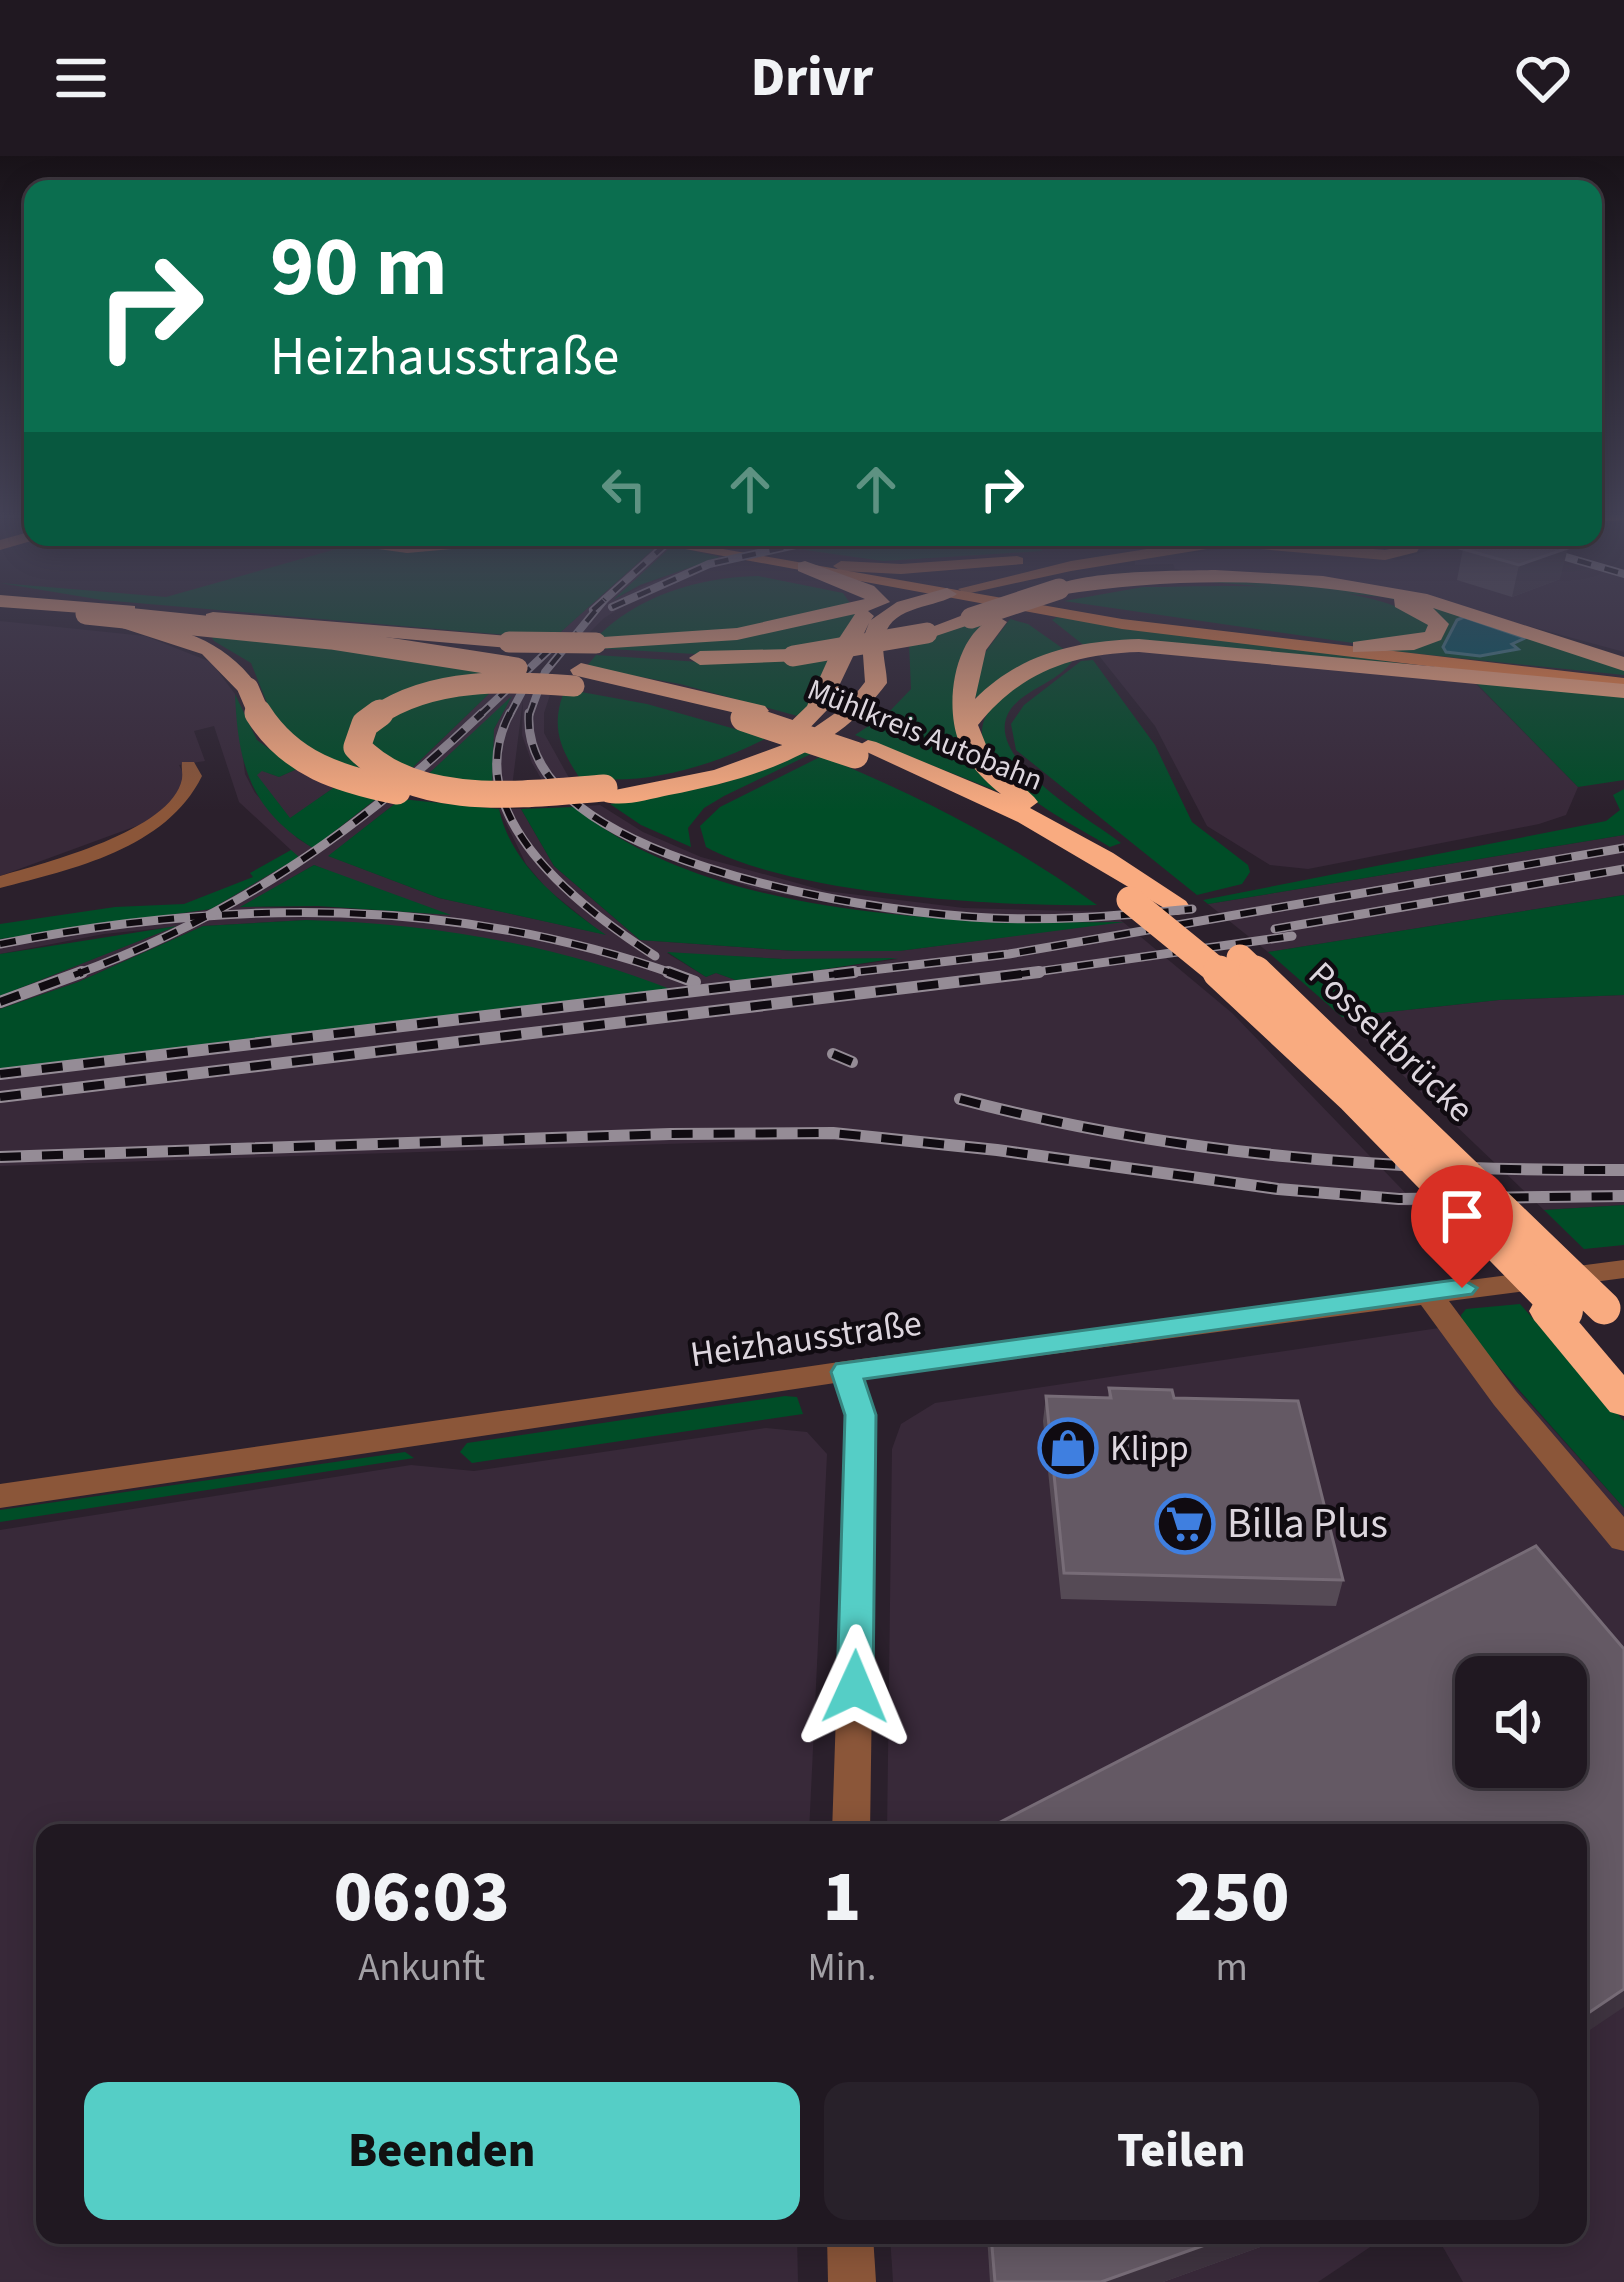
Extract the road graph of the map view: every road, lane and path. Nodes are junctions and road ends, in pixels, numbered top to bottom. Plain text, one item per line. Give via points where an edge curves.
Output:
1 (77, 612) edge
2 (121, 612) edge
3 (834, 612) edge
4 (870, 612) edge
5 (897, 612) edge
6 (989, 612) edge
7 (1017, 612) edge
8 (1080, 612) edge
9 (1108, 612) edge
10 (1426, 612) edge
11 (1470, 612) edge
12 (86, 614) junction
13 (239, 620) junction
14 (1342, 647) junction
15 (1624, 664) edge
16 (584, 666) junction
17 (1624, 684) edge
18 (746, 717) junction
19 (968, 722) junction
20 (861, 751) junction
21 (188, 766) dead end
22 (609, 793) junction
23 (1062, 835) junction
24 (0, 883) edge
25 (1146, 898) junction
26 (1624, 1269) edge
27 (1427, 1292) junction
28 (1555, 1311) junction
29 (1614, 1318) edge
30 (1624, 1371) edge
31 (846, 1372) junction
32 (1624, 1402) edge
33 (0, 1496) edge
34 (1624, 1539) edge
35 (851, 1824) edge
36 (850, 2244) edge
37 (852, 2282) edge

1 - 12 highway
2 - 13 highway, bridge
3 - 16 highway
4 - 22 highway via 852,631 825,700 799,729 712,767
5 - 22 highway via 879,624 873,640 876,683 824,731 734,772
6 - 16 highway, bridge via 928,633 793,656
7 - 19 highway, bridge via 979,640 964,695
8 - 17 main road via 1251,642
9 - 14 main road
10 - 14 highway, bridge via 1439,624 1414,644
11 - 15 highway, bridge
12 - 16 highway, bridge
12 - 22 highway, bridge via 178,635 219,654 242,677 275,742 351,780 469,800
13 - 16 highway, bridge
13 - 16 highway, bridge via 509,642
14 - 17 main road
16 - 18 highway
16 - 22 highway, bridge via 417,696 365,724 358,747 375,768 421,784
17 - 19 highway via 1145,647 1080,651 1016,676
18 - 20 highway, Mühlkreis Autobahn
18 - 20 highway, Mühlkreis Autobahn, bridge
19 - 23 highway via 989,772
20 - 23 highway, Mühlkreis Autobahn via 976,792
20 - 25 highway, Mühlkreis Autobahn
21 - 24 street via 189,790 162,820
23 - 25 highway, Mühlkreis Autobahn
25 - 28 highway, Posseltbrücke, bridge
25 - 29 highway, Posseltbrücke, bridge via 1298,1009
26 - 27 street, Heizhausstraße
27 - 31 street, Heizhausstraße
27 - 34 street
28 - 30 highway
28 - 32 highway
31 - 33 street, Heizhausstraße
31 - 35 street via 861,1415
36 - 37 street

